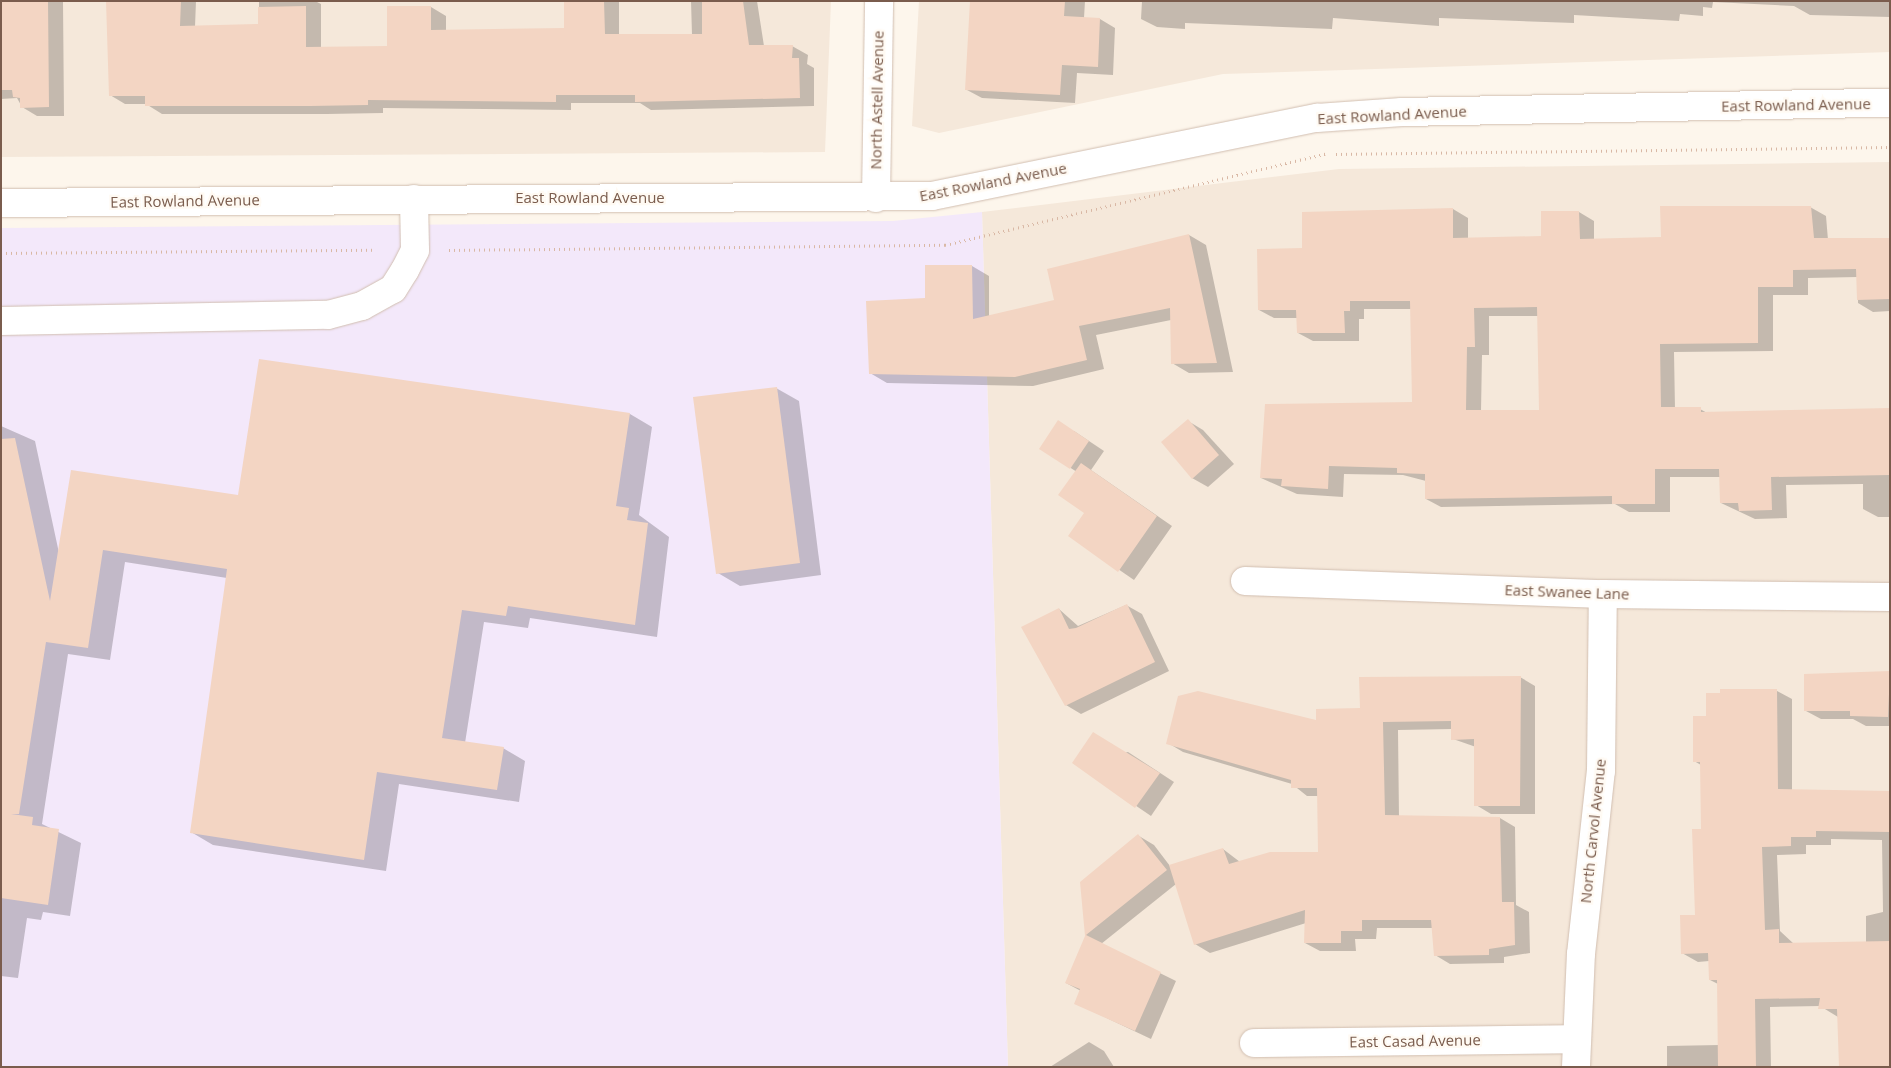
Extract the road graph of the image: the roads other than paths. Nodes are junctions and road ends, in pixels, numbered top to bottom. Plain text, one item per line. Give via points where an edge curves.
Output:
1 (879, 1) edge
2 (1890, 103) edge
3 (876, 198) junction
4 (414, 199) junction
5 (1, 203) edge
6 (1, 322) edge
7 (1245, 581) dead end
8 (1603, 594) junction
9 (1890, 596) edge
10 (1576, 1039) junction
11 (1254, 1043) dead end
12 (1576, 1067) edge

1 - 3 street, North Astell Avenue
2 - 3 street, East Rowland Avenue via 1402,112 1317,118 932,196
3 - 4 street, East Rowland Avenue
4 - 5 street, East Rowland Avenue
4 - 6 street via 415,250 393,289 362,306 328,315
7 - 8 street, East Swanee Lane
8 - 9 street, East Swanee Lane
8 - 10 street, North Carvol Avenue via 1601,771
10 - 11 street, East Casad Avenue
10 - 12 street, North Carvol Avenue

